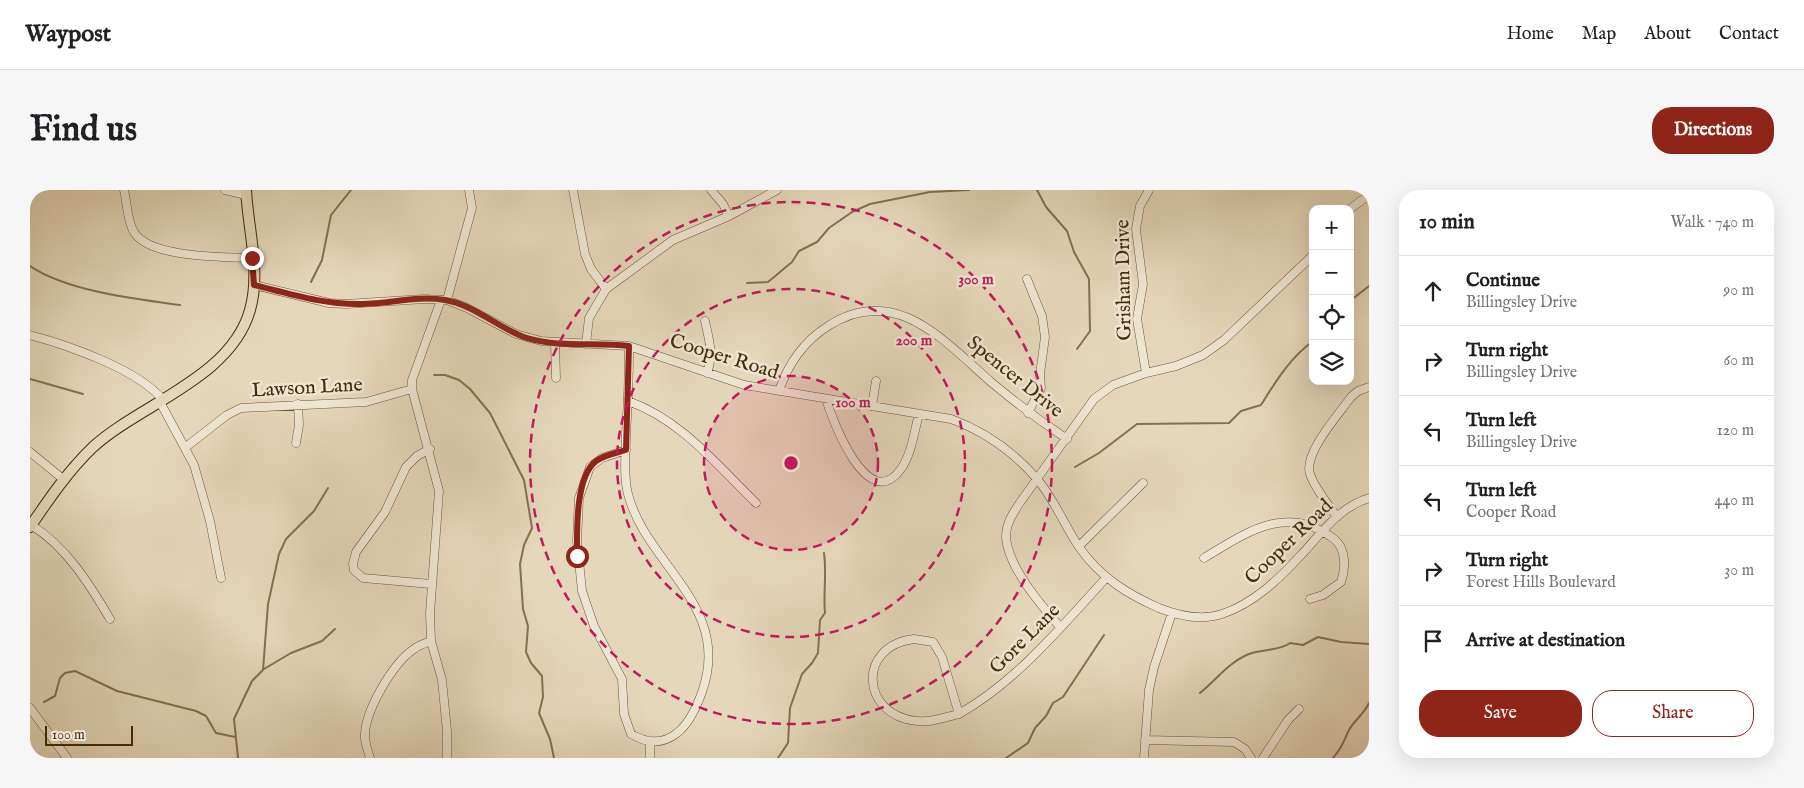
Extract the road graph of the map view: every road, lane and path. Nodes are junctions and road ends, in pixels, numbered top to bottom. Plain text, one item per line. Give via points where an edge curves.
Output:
1 (124, 190) edge
2 (225, 190) edge
3 (468, 190) edge
4 (573, 190) edge
5 (711, 190) edge
6 (777, 190) edge
7 (1150, 190) edge
8 (246, 193) edge
9 (1369, 195) edge
10 (1354, 206) edge
11 (729, 216) junction
12 (252, 258) junction
13 (1309, 259) edge
14 (1027, 279) dead end
15 (254, 285) junction
16 (606, 289) junction
17 (444, 300) junction
18 (705, 321) dead end
19 (30, 335) edge
20 (556, 343) junction
21 (586, 344) junction
22 (629, 346) junction
23 (1146, 372) junction
24 (707, 373) junction
25 (556, 378) dead end
26 (876, 381) dead end
27 (1369, 387) edge
28 (412, 389) junction
29 (779, 391) junction
30 (826, 399) junction
31 (628, 400) junction
32 (162, 401) junction
33 (298, 404) junction
34 (872, 406) junction
35 (1028, 413) junction
36 (919, 414) junction
37 (1067, 439) junction
38 (296, 443) dead end
39 (186, 447) junction
40 (430, 449) junction
41 (626, 450) junction
42 (30, 452) edge
43 (63, 479) junction
44 (1038, 480) junction
45 (1143, 483) dead end
46 (1369, 498) edge
47 (756, 503) dead end
48 (1337, 517) junction
49 (31, 526) edge
50 (1322, 530) junction
51 (1079, 546) junction
52 (1204, 558) dead end
53 (221, 578) dead end
54 (1106, 578) junction
55 (431, 584) junction
56 (1310, 599) dead end
57 (1172, 613) junction
58 (110, 619) dead end
59 (1060, 627) junction
60 (431, 641) junction
61 (30, 708) edge
62 (1299, 709) dead end
63 (959, 714) junction
64 (1145, 740) junction
65 (650, 742) junction
66 (67, 758) edge
67 (369, 758) edge
68 (448, 758) edge
69 (650, 758) edge
70 (1144, 758) edge
71 (1251, 758) edge
72 (1263, 758) edge

1 - 12 street via 132,230 140,241 178,253
2 - 8 street
3 - 17 street via 472,208
4 - 16 street via 585,254 591,269
5 - 11 street
6 - 11 street
7 - 23 street, Grisham Drive via 1140,206 1136,229 1143,284 1137,319
8 - 12 main road
9 - 10 street
11 - 16 street via 667,243
12 - 15 main road
13 - 23 street via 1224,340 1202,355 1176,366
14 - 35 street via 1042,316 1045,337 1041,388
15 - 17 street, Cooper Road via 329,303
15 - 32 main road via 250,310 234,342 204,371
16 - 21 street via 589,318
17 - 20 street, Cooper Road via 484,316 516,334
17 - 28 street via 414,374
18 - 24 street via 712,350
19 - 32 street via 84,353 143,381
20 - 21 street, Cooper Road
20 - 25 street
21 - 22 street, Cooper Road
22 - 24 street, Cooper Road
22 - 31 street
23 - 37 street via 1113,385 1094,399
24 - 29 street, Cooper Road
26 - 34 street
27 - 48 street via 1351,397 1315,447 1311,460 1310,474
28 - 33 street, Lawson Lane via 366,402
28 - 40 street
29 - 30 street, Cooper Road
29 - 35 street, Spencer Drive via 795,356 824,329 842,317 863,310 884,310 916,322 941,337
30 - 34 street, Cooper Road
30 - 36 street via 835,426 854,461 867,476 877,480 890,479 901,468 910,449
31 - 41 street
31 - 47 street via 669,421
32 - 39 street
32 - 43 main road via 120,426
33 - 38 street
33 - 39 street, Lawson Lane via 241,408
34 - 36 street, Cooper Road
35 - 37 street, Spencer Drive
36 - 44 street, Cooper Road via 951,419 980,431 1004,446
37 - 44 street
39 - 53 street via 210,521
40 - 55 street via 439,491
40 - 55 street via 406,467 385,512 356,552 354,570 363,578
41 - 65 street via 595,462 584,480 579,498 577,556 587,608 622,679 626,722 631,734
41 - 65 street via 628,495 638,519 697,610 708,654 705,684 694,712 670,738
42 - 43 street
43 - 49 main road
44 - 51 street, Cooper Road
44 - 59 street via 1009,520 1006,535 1009,551 1026,582
45 - 51 street
46 - 48 street, Cooper Road
48 - 50 street, Cooper Road
49 - 58 street via 48,535 61,548
50 - 52 street via 1308,523 1278,523 1240,536
50 - 56 street via 1337,541 1341,549 1343,577 1333,589
50 - 57 street, Cooper Road via 1290,566 1253,599 1211,617
51 - 54 street, Cooper Road
54 - 57 street, Cooper Road via 1137,598
54 - 59 street, Gore Lane
55 - 60 street
57 - 64 street via 1149,690
59 - 63 street, Gore Lane via 1005,684
60 - 67 street via 406,655 384,684 367,725 365,738
60 - 68 street via 442,680
61 - 66 street
62 - 72 street
63 - 63 street, Gore Lane via 942,657 933,642 904,640 884,652 875,663 871,682 877,699 890,712 919,721
64 - 70 street
64 - 71 street via 1234,742
65 - 69 street

